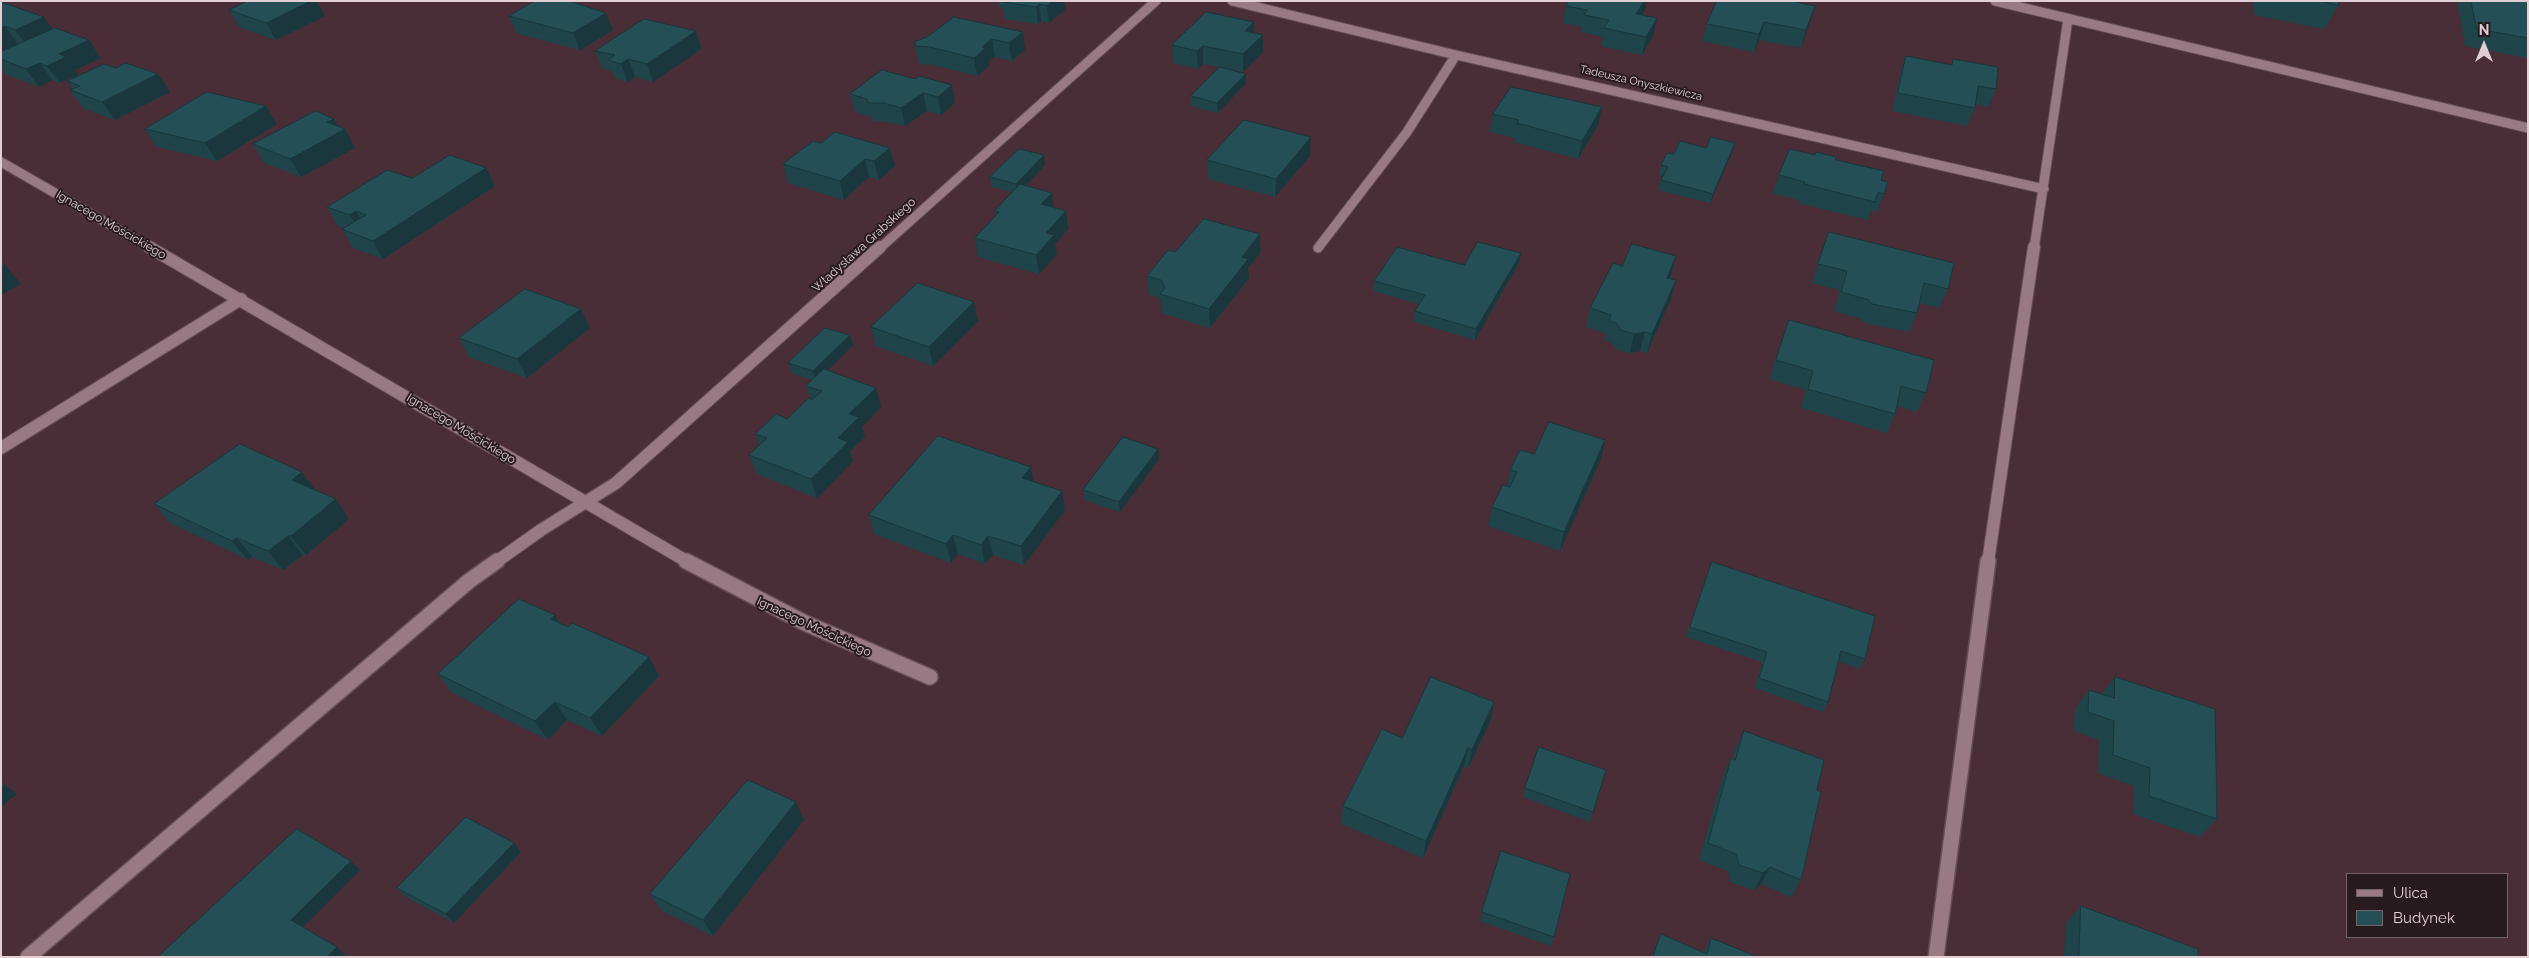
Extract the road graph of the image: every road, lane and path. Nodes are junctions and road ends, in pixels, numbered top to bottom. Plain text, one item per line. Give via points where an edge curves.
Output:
1 (1156, 1) edge
2 (1232, 1) edge
3 (1996, 1) edge
4 (2068, 19) junction
5 (1456, 55) junction
6 (2528, 128) edge
7 (1, 162) edge
8 (2044, 189) junction
9 (1318, 248) dead end
10 (241, 299) junction
11 (1, 448) edge
12 (585, 503) junction
13 (930, 677) dead end
14 (28, 957) edge
15 (1936, 957) edge

1 - 12 street, Władysława Grabskiego via 638,464
2 - 5 street, Tadeusza Onyszkiewicza
3 - 4 street
4 - 6 street
4 - 8 street
5 - 8 street, Tadeusza Onyszkiewicza
5 - 9 street via 1407,132
7 - 10 street, Ignacego Mościckiego
8 - 15 street via 1984,589
10 - 11 street
10 - 12 street, Ignacego Mościckiego
12 - 13 street, Ignacego Mościckiego via 655,545 795,619 865,652
12 - 14 street, Władysława Grabskiego via 469,581

